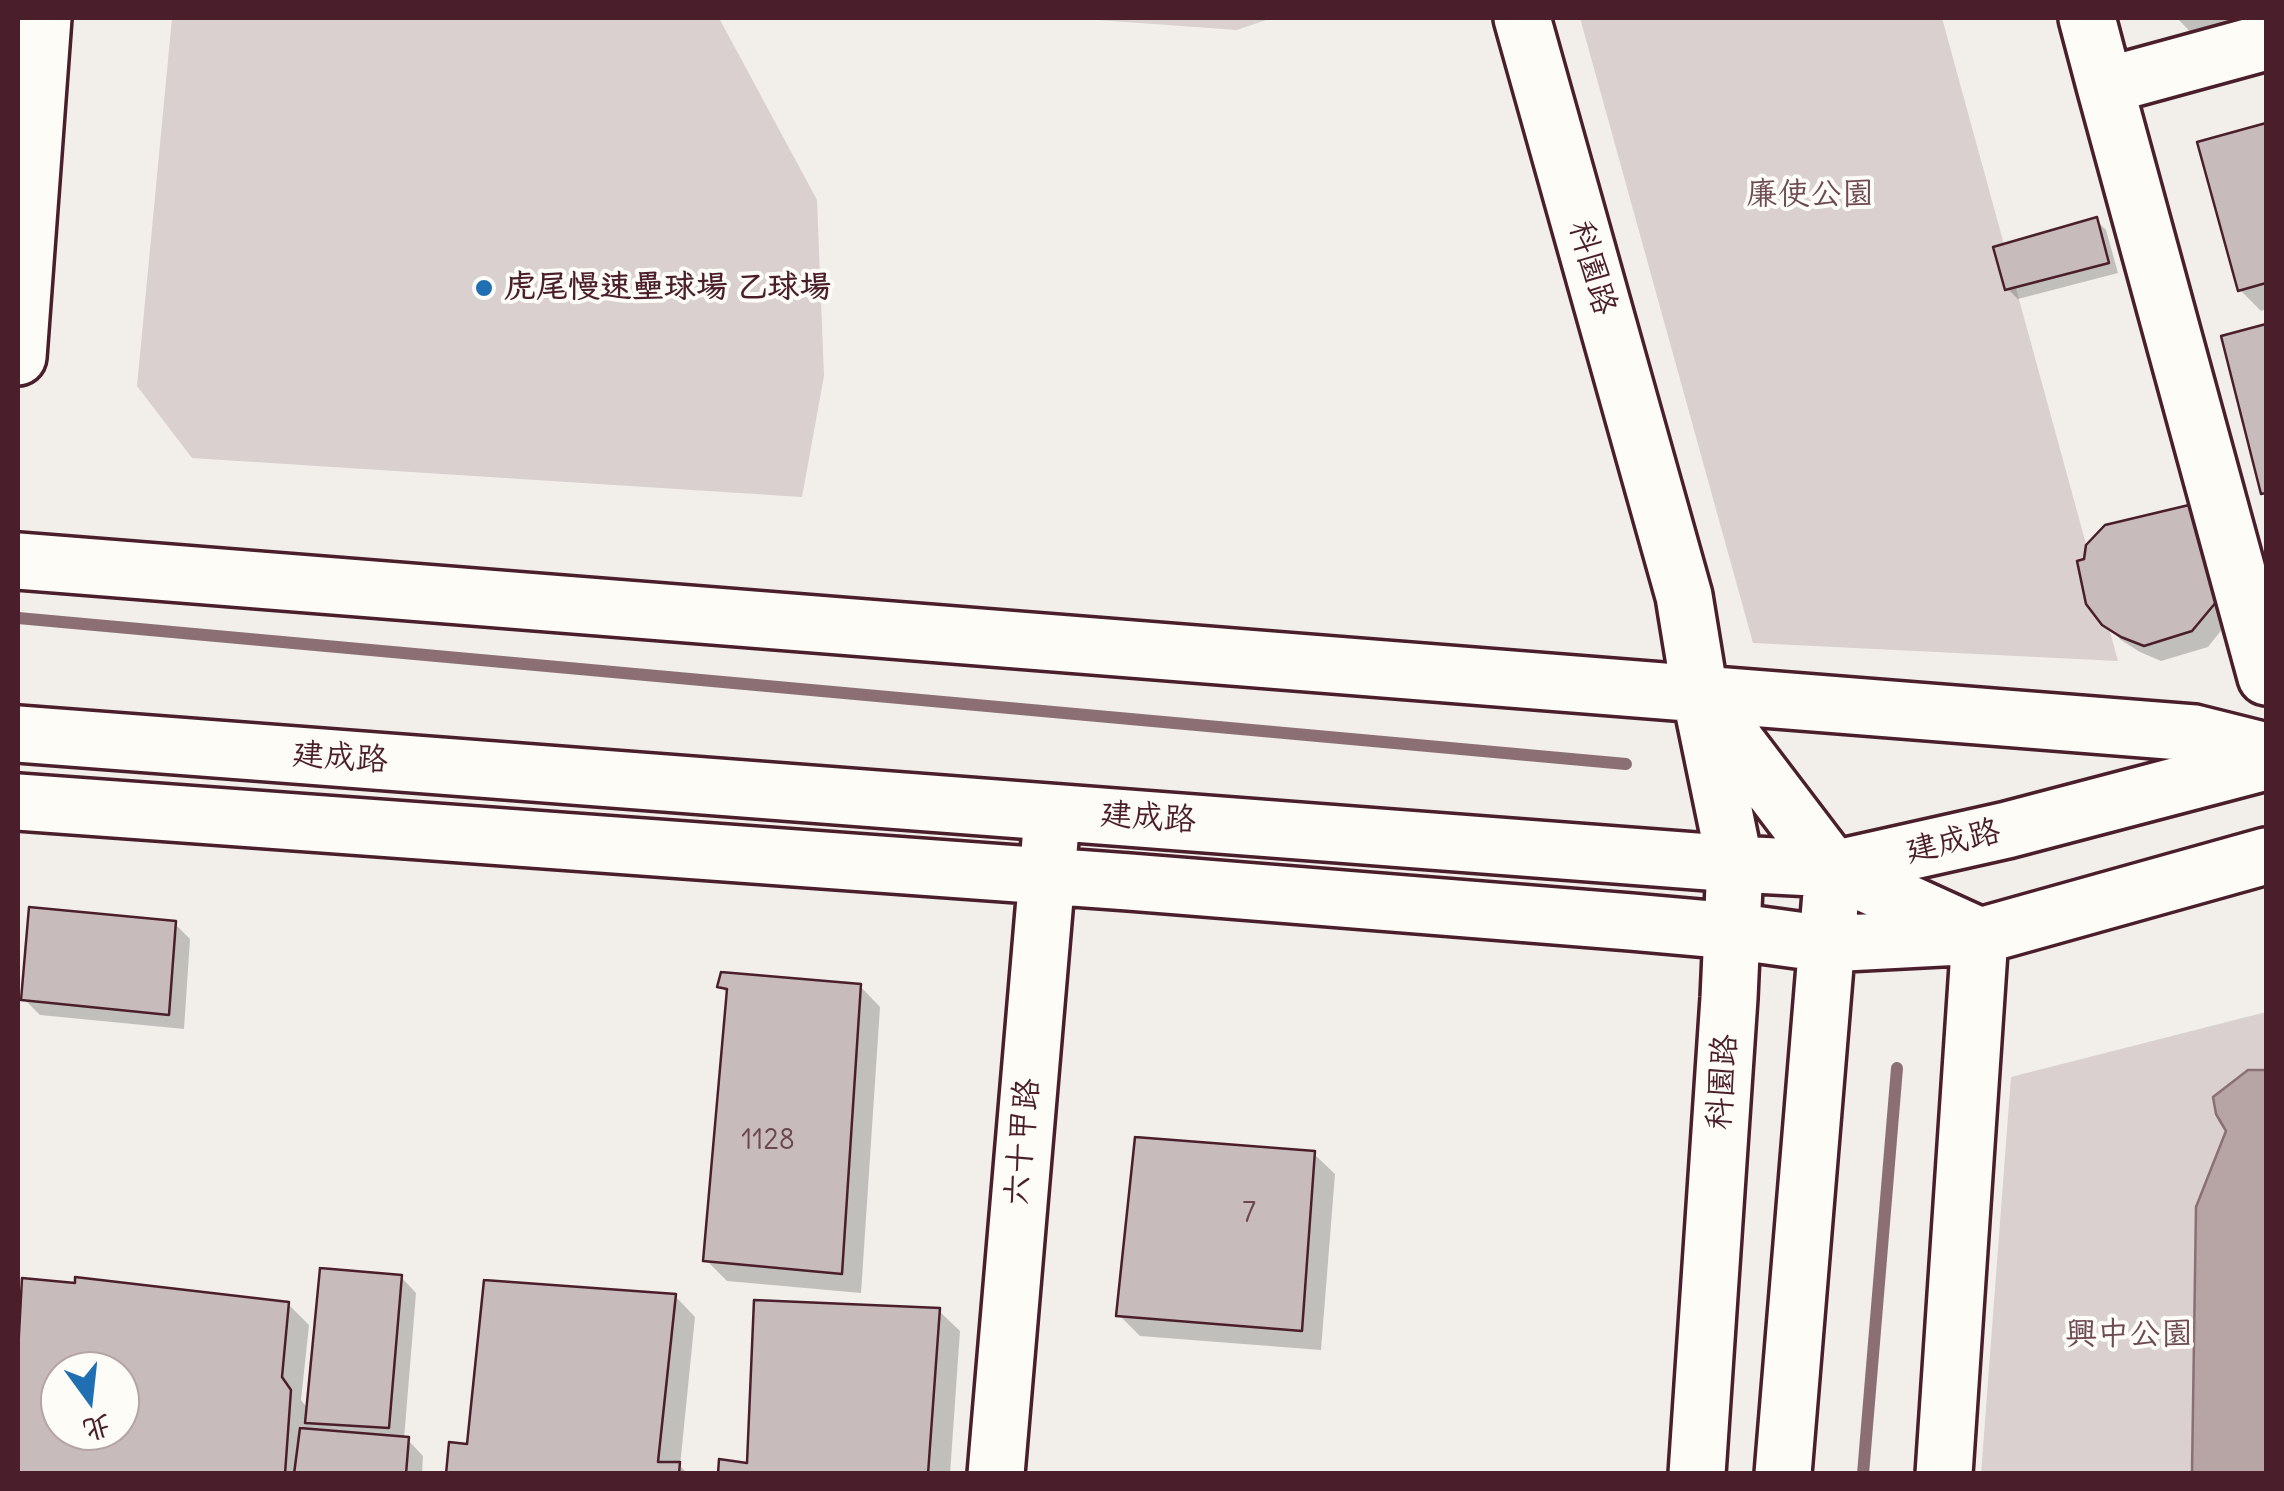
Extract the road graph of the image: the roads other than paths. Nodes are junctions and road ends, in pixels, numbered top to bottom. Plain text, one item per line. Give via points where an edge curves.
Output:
1 (43, 18) edge
2 (1522, 18) edge
3 (2087, 18) edge
4 (2266, 42) edge
5 (2105, 86) junction
6 (18, 358) edge
7 (2250, 550) edge
8 (18, 560) edge
9 (2266, 677) edge
10 (1700, 694) junction
11 (18, 734) edge
12 (2266, 751) edge
13 (2266, 762) edge
14 (18, 802) edge
15 (1053, 812) junction
16 (2266, 856) edge
17 (1735, 864) junction
18 (1833, 869) junction
19 (1045, 876) junction
20 (1732, 932) junction
21 (1980, 936) junction
22 (1826, 944) junction
23 (996, 1474) edge
24 (1697, 1474) edge
25 (1783, 1474) edge
26 (1944, 1474) edge

1 - 6 street
2 - 10 street, 科園路 via 1684,596
3 - 5 street
4 - 5 street
5 - 7 street
7 - 9 street
8 - 10 street
10 - 12 street via 2194,732
10 - 17 street, 科園路
10 - 18 street, 科園路
11 - 15 street, 建成路
13 - 18 street, 建成路
14 - 19 street, 建成路
15 - 17 street, 建成路
15 - 19 street, 六十甲路
16 - 21 street, 建成路
17 - 18 street, 建成路
17 - 20 street, 科園路
18 - 21 street, 科園路
18 - 22 street
19 - 20 street, 建成路
19 - 23 street, 六十甲路
20 - 22 street, 建成路
20 - 24 street, 科園路
21 - 22 street, 建成路
21 - 26 street
22 - 25 street

